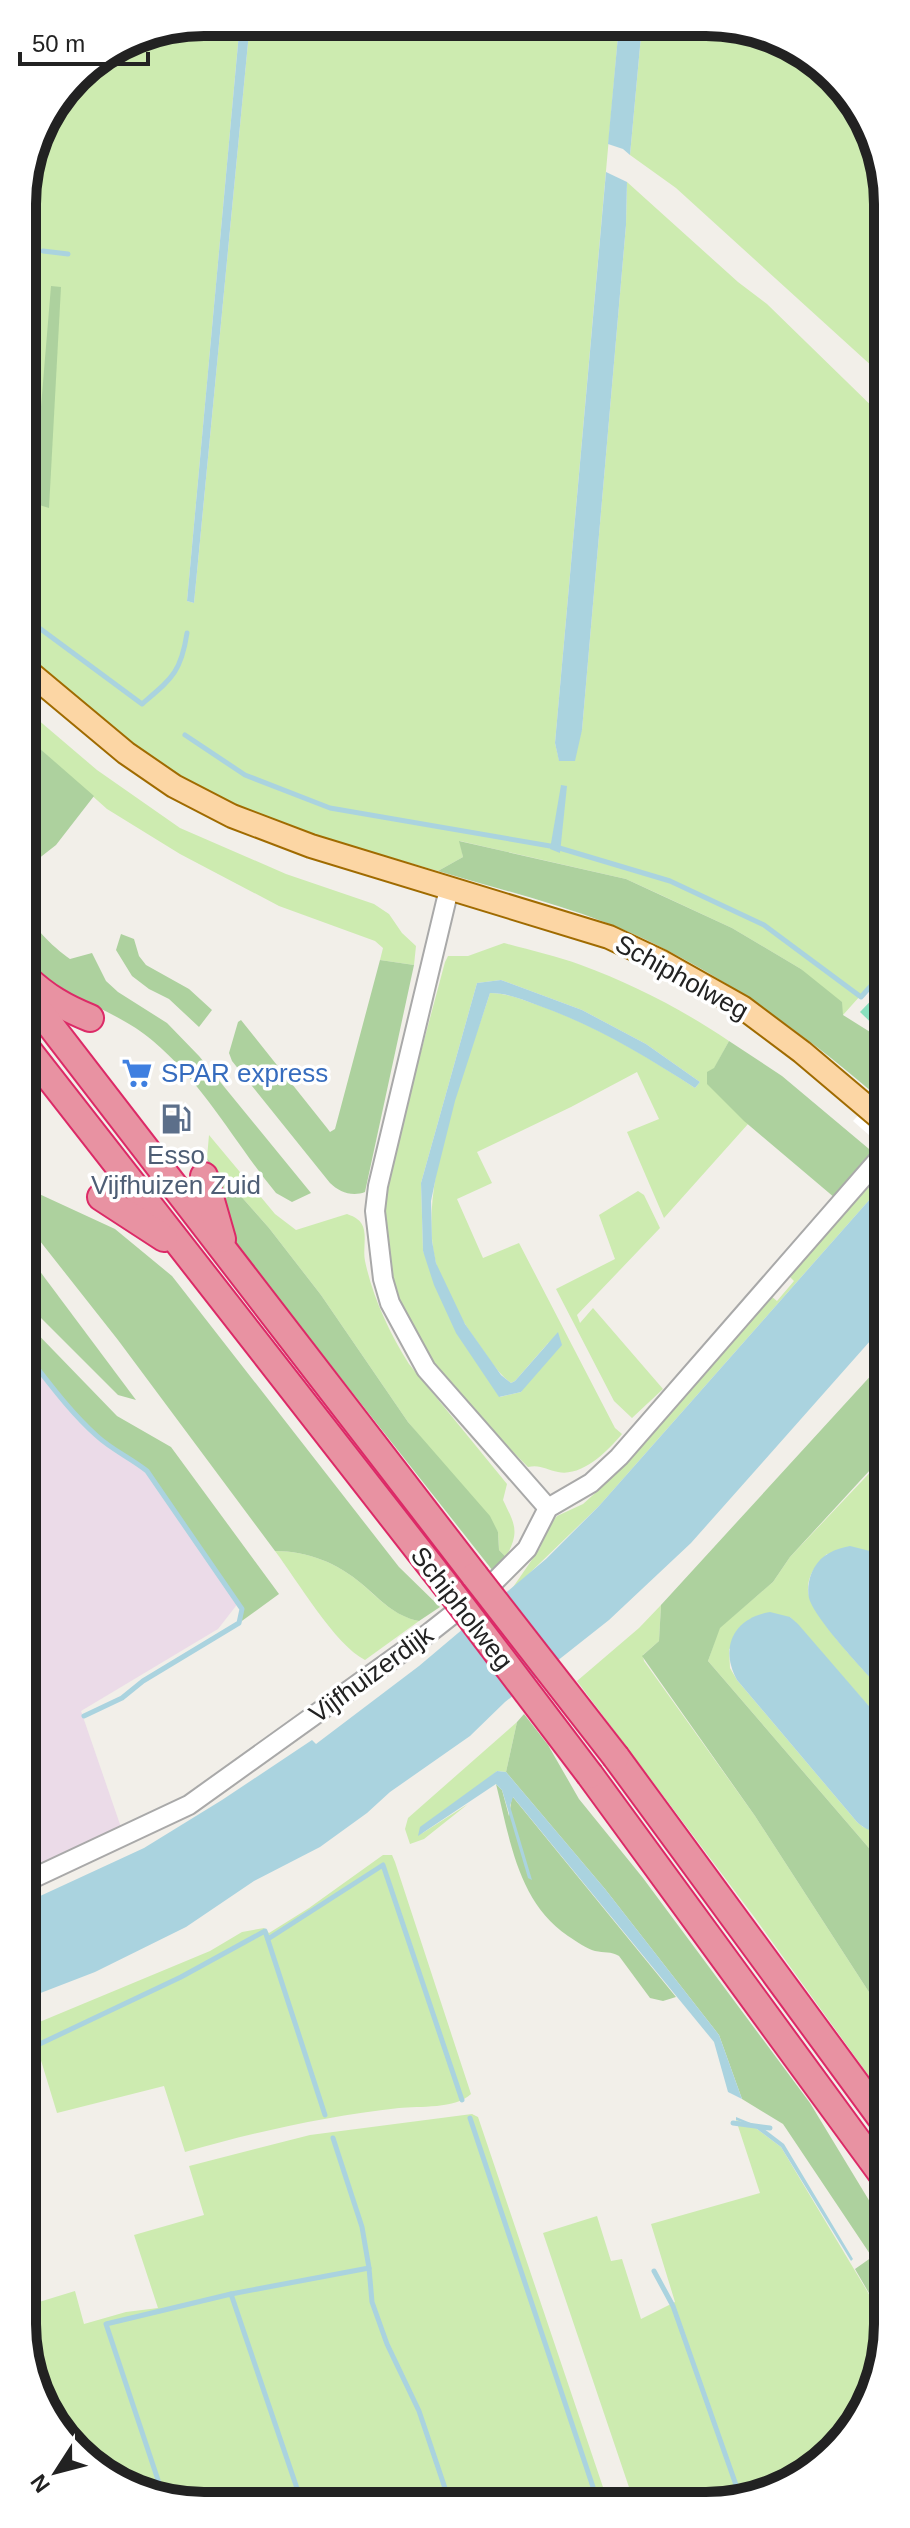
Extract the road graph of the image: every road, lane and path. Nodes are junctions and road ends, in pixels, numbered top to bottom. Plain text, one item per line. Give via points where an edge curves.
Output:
1 (36, 678) edge
2 (449, 889) junction
3 (36, 987) edge
4 (36, 1007) edge
5 (90, 1018) dead end
6 (36, 1061) edge
7 (874, 1112) edge
8 (874, 1165) edge
9 (204, 1176) dead end
10 (101, 1197) dead end
11 (181, 1249) junction
12 (227, 1254) junction
13 (548, 1508) junction
14 (36, 1877) edge
15 (874, 2108) edge
16 (874, 2163) edge

1 - 2 main road, Schipholweg via 126,753 220,810 311,846
2 - 7 main road, Schipholweg via 542,914 662,962 742,1007
2 - 13 street via 378,1186 375,1211 383,1279 390,1303 426,1369
3 - 5 highway
4 - 12 highway, Schipholweg
6 - 11 highway, Schipholweg
8 - 13 street via 619,1457 591,1483
9 - 12 highway
10 - 11 highway
11 - 16 highway, Schipholweg, bridge via 590,1775
12 - 15 highway, Schipholweg, bridge via 616,1757
13 - 14 street, Vijfhuizerdijk via 527,1549 429,1633 189,1805

